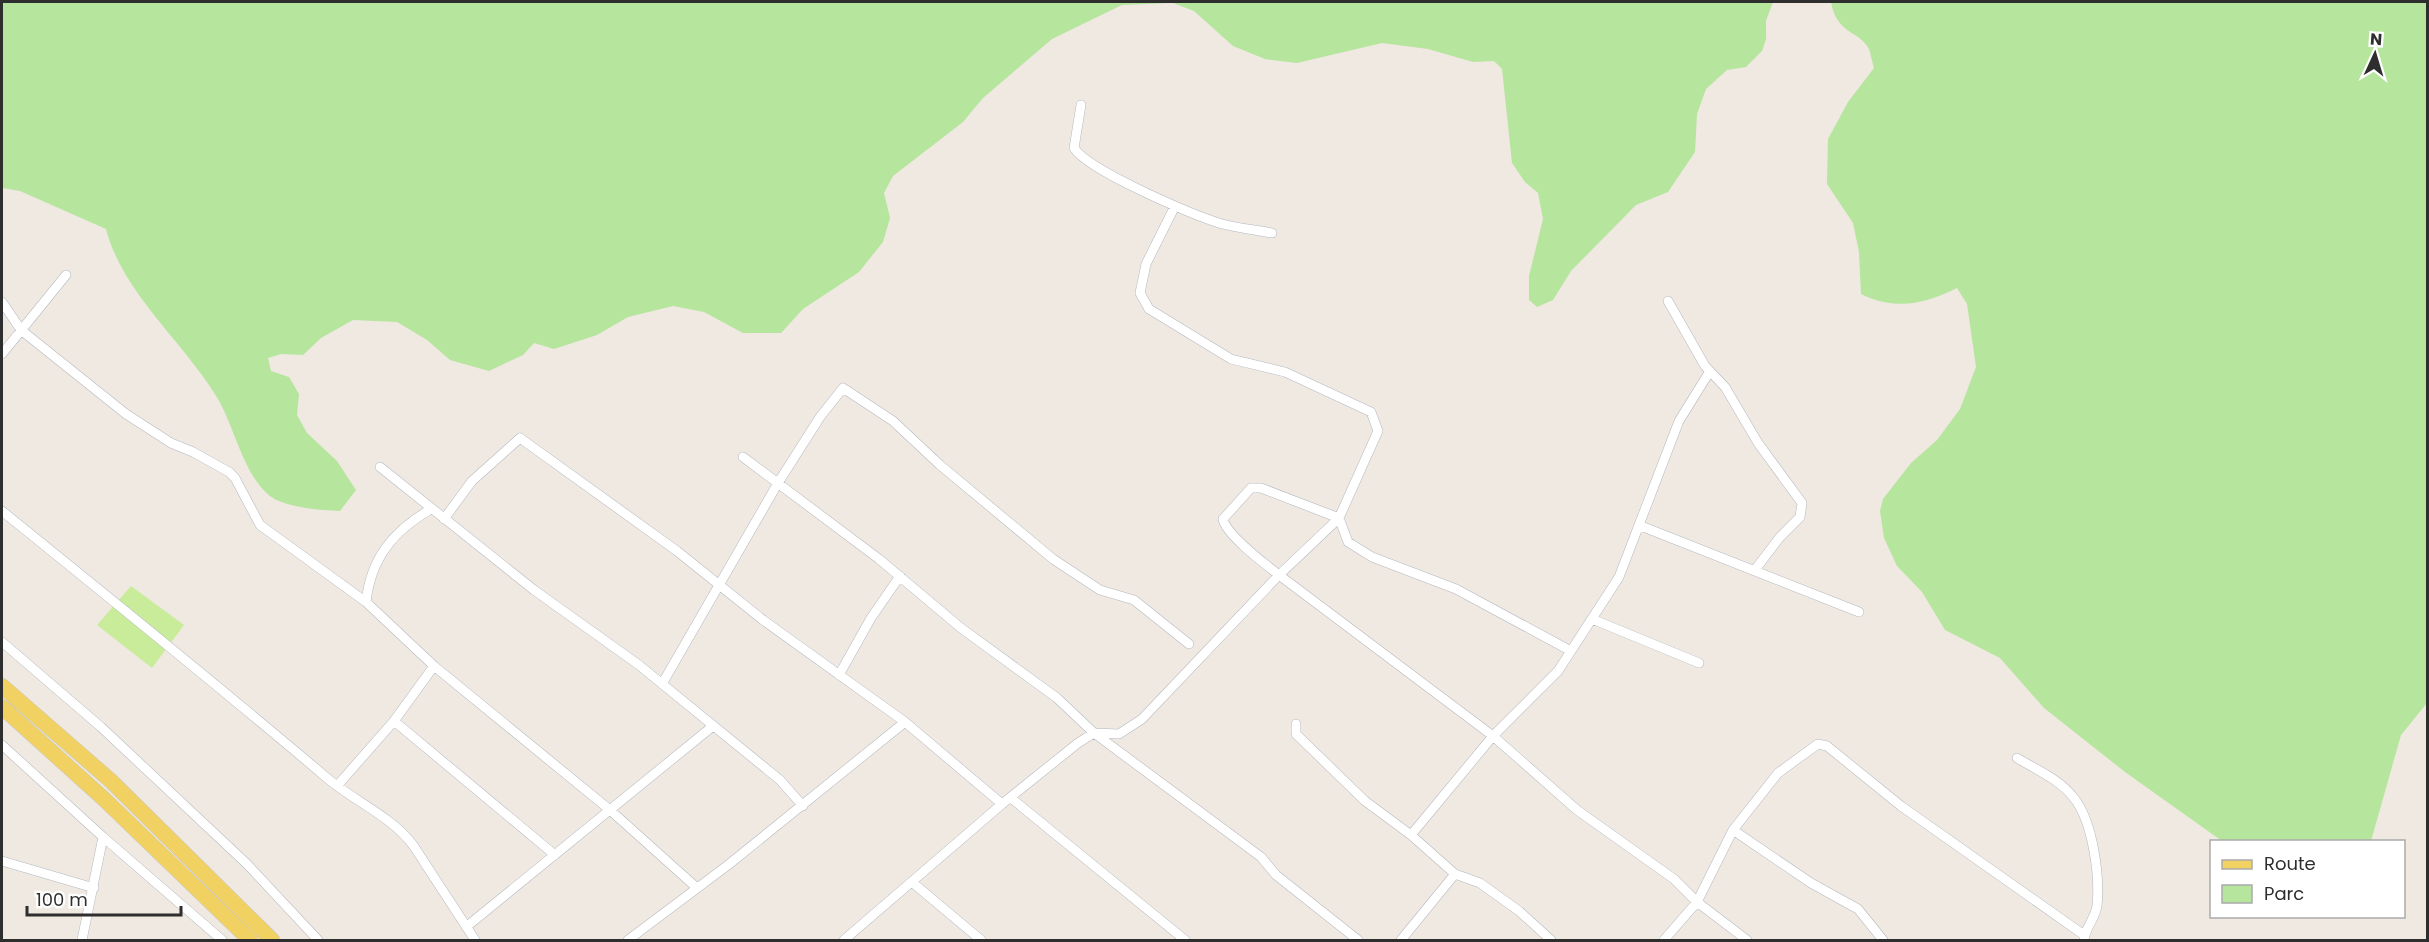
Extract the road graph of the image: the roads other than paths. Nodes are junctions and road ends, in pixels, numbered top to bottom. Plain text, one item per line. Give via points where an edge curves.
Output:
1 (1081, 105) dead end
2 (1175, 206) junction
3 (1272, 233) dead end
4 (66, 275) dead end
5 (1668, 301) dead end
6 (2, 302) edge
7 (21, 330) junction
8 (2, 354) edge
9 (1710, 371) junction
10 (743, 457) dead end
11 (380, 467) dead end
12 (778, 483) junction
13 (431, 509) junction
14 (2, 511) edge
15 (1339, 518) junction
16 (444, 519) junction
17 (1641, 526) junction
18 (1754, 571) junction
19 (1279, 575) junction
20 (900, 576) junction
21 (720, 584) junction
22 (366, 602) junction
23 (1859, 612) dead end
24 (1592, 619) junction
25 (2, 642) edge
26 (1190, 644) dead end
27 (1571, 651) junction
28 (1698, 663) dead end
29 (434, 666) junction
30 (839, 675) junction
31 (662, 684) junction
32 (2, 686) edge
33 (2, 706) edge
34 (394, 721) junction
35 (905, 722) junction
36 (1296, 724) dead end
37 (713, 726) junction
38 (1094, 733) junction
39 (1493, 736) junction
40 (2, 745) edge
41 (2017, 758) dead end
42 (337, 786) junction
43 (1006, 801) junction
44 (803, 806) junction
45 (610, 810) junction
46 (1733, 830) junction
47 (1411, 835) junction
48 (103, 837) junction
49 (555, 855) junction
50 (2, 861) edge
51 (1455, 874) junction
52 (913, 883) junction
53 (94, 888) junction
54 (698, 888) junction
55 (1697, 902) junction
56 (466, 927) junction
57 (2084, 938) edge
58 (82, 940) edge
59 (222, 940) edge
60 (250, 940) edge
61 (272, 940) edge
62 (318, 940) edge
63 (474, 940) edge
64 (628, 940) edge
65 (844, 940) edge
66 (981, 940) edge
67 (1185, 940) edge
68 (1358, 940) edge
69 (1401, 940) edge
70 (1551, 940) edge
71 (1664, 940) edge
72 (1747, 940) edge
73 (1883, 940) edge

1 - 2 street via 1075,151
2 - 3 street via 1222,224
2 - 15 street via 1146,264 1140,293 1149,309 1231,359 1285,372 1371,412 1378,430
4 - 7 street
5 - 9 street
6 - 7 street
7 - 8 street
7 - 22 street via 133,419 229,472 260,525
9 - 17 street via 1679,421
9 - 18 street via 1725,387 1758,443 1802,503 1800,517
10 - 12 street
11 - 13 street
12 - 20 street
12 - 21 street
12 - 26 street via 826,408 840,390 846,389 893,421 1053,559 1094,586 1134,600
13 - 16 street
13 - 22 street via 402,530 375,564 369,575
14 - 42 street
15 - 19 street
15 - 19 street via 1261,488 1248,491 1223,522
15 - 27 street via 1348,542 1372,557 1456,590
16 - 21 street via 472,481 520,438
16 - 31 street
17 - 18 street
17 - 24 street via 1619,577
18 - 23 street
19 - 38 street via 1142,719 1119,734
19 - 39 street
20 - 30 street
20 - 38 street via 961,628 1057,698
21 - 30 street
21 - 31 street
22 - 29 street
24 - 27 street
24 - 28 street
25 - 62 street via 101,727 247,864
27 - 39 street via 1558,671
29 - 34 street
29 - 45 street
30 - 35 street
31 - 37 street
32 - 61 main road via 111,781
33 - 60 main road
34 - 42 street
34 - 49 street
35 - 43 street
35 - 44 street
36 - 47 street via 1296,734 1365,801
37 - 44 street via 780,780
37 - 45 street
38 - 43 street
38 - 68 street via 1261,856 1276,875
39 - 47 street
39 - 55 street via 1577,810 1674,879
40 - 48 street
41 - 57 street via 2065,789 2084,818 2097,872 2094,919
42 - 56 street via 408,838
43 - 52 street
43 - 67 street
44 - 54 street
45 - 49 street
45 - 54 street
46 - 55 street
46 - 57 street via 1778,773 1818,744 1827,746 1901,806
46 - 73 street via 1811,883 1858,909
47 - 51 street
48 - 53 street
48 - 59 street
49 - 56 street
50 - 53 street
51 - 69 street
51 - 70 street via 1480,883
52 - 65 street
52 - 66 street
53 - 58 street
54 - 64 street
55 - 71 street
55 - 72 street
56 - 63 street

